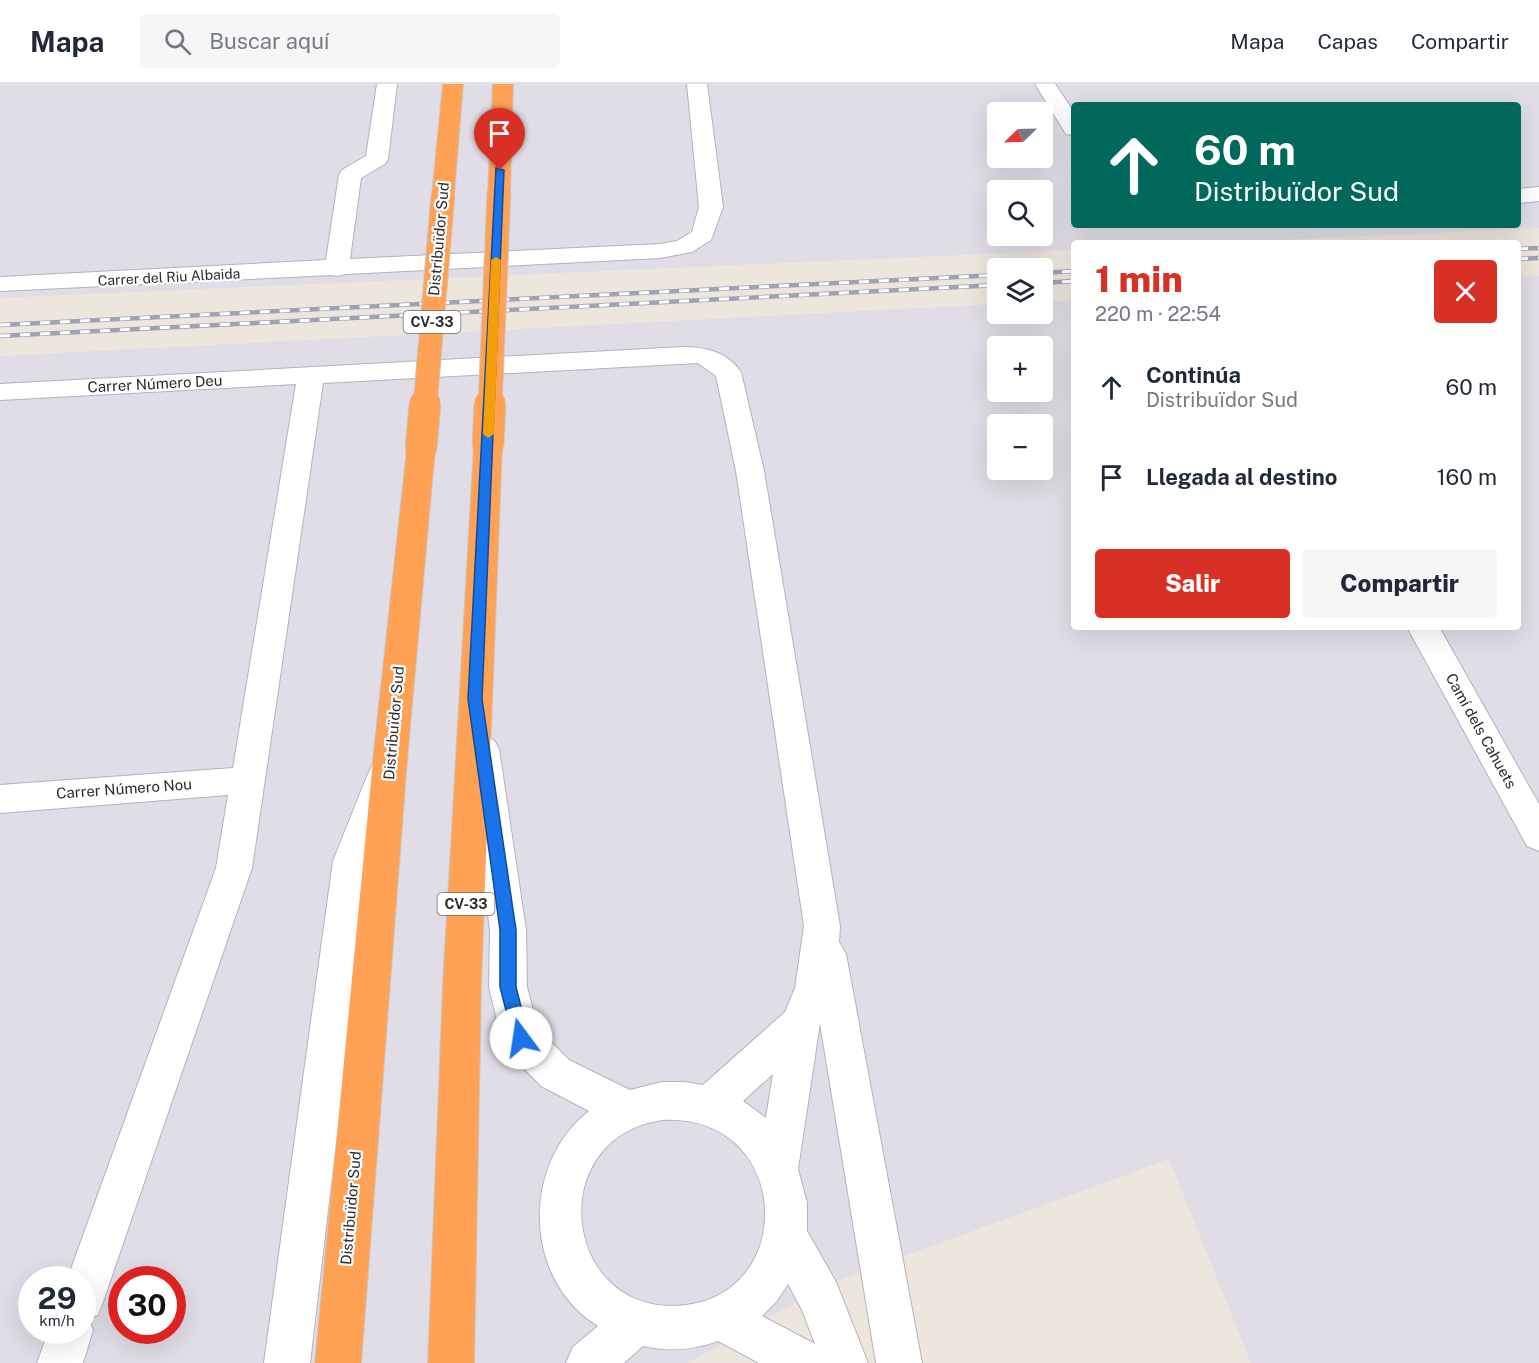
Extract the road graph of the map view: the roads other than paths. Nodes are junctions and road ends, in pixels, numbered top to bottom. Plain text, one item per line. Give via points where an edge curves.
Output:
1 (387, 84) edge
2 (453, 84) edge
3 (503, 84) edge
4 (697, 84) edge
5 (1045, 84) edge
6 (1071, 124) edge
7 (1539, 194) edge
8 (1521, 196) edge
9 (338, 269) junction
10 (0, 284) edge
11 (311, 376) junction
12 (0, 392) edge
13 (1425, 630) edge
14 (475, 699) junction
15 (390, 760) junction
16 (249, 780) junction
17 (0, 799) edge
18 (1529, 799) edge
19 (1539, 836) edge
20 (822, 926) junction
21 (800, 1024) junction
22 (711, 1104) junction
23 (629, 1110) junction
24 (779, 1165) junction
25 (785, 1234) junction
26 (94, 1266) edge
27 (719, 1317) junction
28 (636, 1323) junction
29 (66, 1344) edge
30 (60, 1363) edge
31 (287, 1363) edge
32 (338, 1363) edge
33 (451, 1363) edge
34 (589, 1363) edge
35 (805, 1363) edge
36 (845, 1363) edge
37 (899, 1363) edge

1 - 9 street via 377,159 350,175
2 - 15 highway, Distribuïdor Sud / CV-33, bridge
3 - 14 highway, CV-33, bridge
4 - 9 street, Carrer del Riu Albaida via 711,207 703,235 684,247
5 - 6 street
7 - 8 street
9 - 10 street, Carrer del Riu Albaida
11 - 12 street, Carrer Número Deu
11 - 16 street
11 - 20 street, Carrer Número Deu via 683,355 704,356 728,372 750,471
13 - 18 street, Camí dels Cahuets
14 - 23 street via 508,930 508,987 521,1038 555,1072
14 - 33 highway, CV-33
15 - 31 street via 351,861
15 - 32 highway, Distribuïdor Sud / CV-33
16 - 17 street, Carrer Número Nou
16 - 26 street via 234,868
18 - 19 street, Camí dels Cahuets
20 - 21 street via 814,988
20 - 37 street, Carrer Número Deu
21 - 22 street
21 - 24 street
22 - 23 street via 655,1101
22 - 24 street via 752,1127
23 - 28 street via 600,1128 578,1154 564,1184 559,1218 564,1252 579,1284 604,1308
24 - 25 street via 788,1198
25 - 27 street via 773,1267 749,1296
25 - 36 street via 820,1298
27 - 28 street via 692,1326 664,1329
27 - 35 street
28 - 34 street
29 - 30 street

